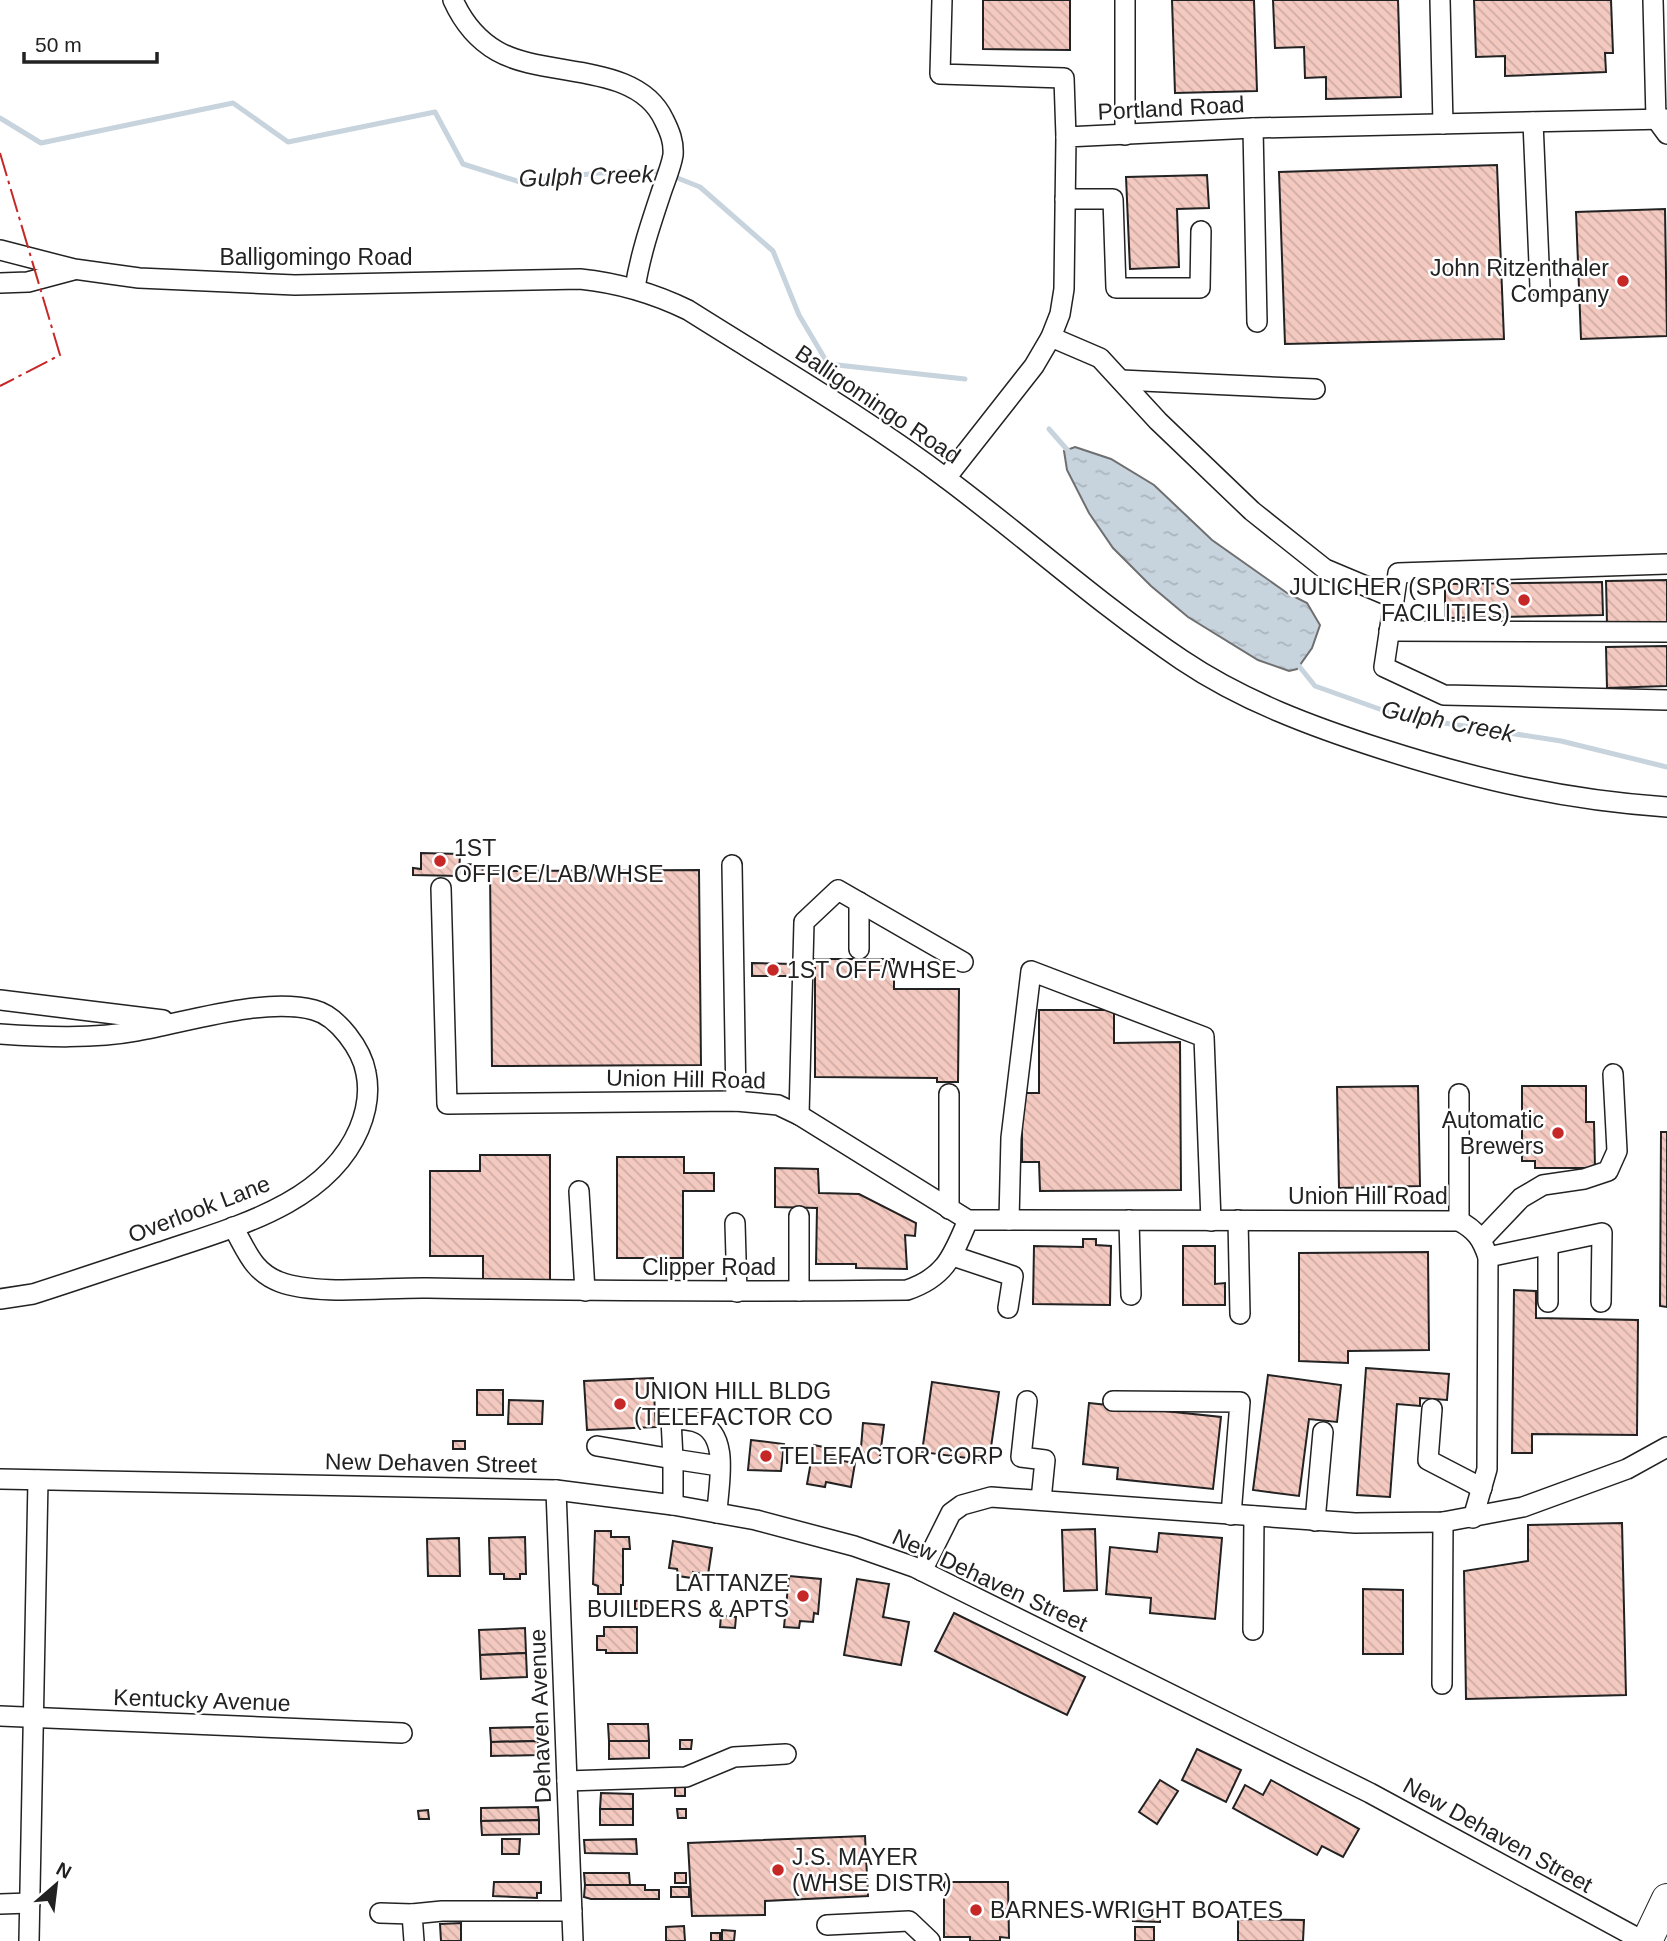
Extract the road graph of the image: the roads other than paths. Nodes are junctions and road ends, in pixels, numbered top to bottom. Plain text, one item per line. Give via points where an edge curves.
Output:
1 (453, 0) edge
2 (942, 0) edge
3 (1125, 0) edge
4 (1440, 0) edge
5 (1653, 0) edge
6 (1533, 122) junction
7 (1443, 124) junction
8 (1663, 124) edge
9 (1253, 128) junction
10 (1125, 135) junction
11 (1066, 137) junction
12 (1065, 200) junction
13 (1201, 231) dead end
14 (0, 250) edge
15 (74, 269) junction
16 (0, 283) edge
17 (635, 288) junction
18 (1540, 288) dead end
19 (1257, 322) dead end
20 (1051, 337) junction
21 (1121, 380) junction
22 (1315, 389) dead end
23 (946, 478) junction
24 (1667, 564) edge
25 (1394, 598) junction
26 (1390, 631) junction
27 (1667, 632) edge
28 (1667, 700) edge
29 (1667, 807) edge
30 (732, 865) dead end
31 (441, 888) dead end
32 (859, 902) junction
33 (859, 949) dead end
34 (963, 961) dead end
35 (0, 1000) edge
36 (178, 1022) junction
37 (0, 1034) edge
38 (1613, 1074) dead end
39 (950, 1094) dead end
40 (1459, 1094) dead end
41 (736, 1101) junction
42 (799, 1115) junction
43 (579, 1191) dead end
44 (949, 1209) junction
45 (799, 1216) dead end
46 (968, 1220) junction
47 (1009, 1220) junction
48 (1129, 1220) junction
49 (1212, 1220) junction
50 (1238, 1220) junction
51 (1459, 1221) junction
52 (735, 1223) dead end
53 (233, 1227) junction
54 (1548, 1245) junction
55 (1485, 1248) junction
56 (953, 1256) junction
57 (585, 1291) junction
58 (799, 1291) junction
59 (737, 1292) junction
60 (1131, 1295) dead end
61 (0, 1299) edge
62 (1548, 1301) dead end
63 (1601, 1303) dead end
64 (1008, 1308) dead end
65 (1240, 1314) dead end
66 (1027, 1401) dead end
67 (1114, 1401) dead end
68 (1432, 1409) dead end
69 (1323, 1432) dead end
70 (597, 1446) dead end
71 (1664, 1449) edge
72 (673, 1459) junction
73 (719, 1466) junction
74 (0, 1479) edge
75 (38, 1480) junction
76 (1482, 1488) junction
77 (556, 1490) junction
78 (1041, 1500) junction
79 (673, 1505) junction
80 (717, 1513) junction
81 (1231, 1515) junction
82 (1254, 1516) junction
83 (1473, 1518) junction
84 (1315, 1521) junction
85 (1443, 1522) junction
86 (922, 1571) junction
87 (1253, 1630) dead end
88 (1442, 1684) dead end
89 (0, 1716) edge
90 (35, 1718) junction
91 (402, 1733) dead end
92 (786, 1754) dead end
93 (567, 1781) junction
94 (1667, 1899) edge
95 (30, 1903) junction
96 (0, 1904) edge
97 (572, 1911) junction
98 (380, 1913) dead end
99 (412, 1914) junction
100 (827, 1924) dead end
101 (29, 1941) edge
102 (414, 1941) edge
103 (573, 1941) edge
104 (930, 1941) edge
105 (1645, 1941) edge

1 - 17 street via 475,35 499,52 527,63 588,73 630,86 660,110 672,137 673,157 639,261
2 - 11 street via 940,74 1064,78
3 - 10 street
4 - 7 street
5 - 8 street
6 - 7 street, Portland Road
6 - 8 street, Portland Road
6 - 18 street
7 - 9 street, Portland Road
9 - 10 street, Portland Road
9 - 19 street
10 - 11 street, Portland Road
11 - 12 street
12 - 13 street via 1113,199 1116,288 1200,288
12 - 20 street via 1064,289
14 - 15 street, Balligomingo Road
15 - 16 street via 28,282
15 - 17 street, Balligomingo Road via 139,278 295,285 580,279
17 - 23 street, Balligomingo Road via 688,310
20 - 21 street via 1100,358
20 - 23 street via 1034,366
21 - 22 street
21 - 25 street via 1252,511 1325,569
23 - 29 street, Balligomingo Road via 1183,661 1271,708 1457,773 1536,792
24 - 25 street via 1398,573
25 - 26 street
26 - 27 street
26 - 28 street via 1384,667 1444,695
30 - 41 street
31 - 41 street, Union Hill Road via 447,1104
32 - 33 street
32 - 34 street
32 - 42 street via 838,890 804,922
35 - 36 street, Overlook Lane
36 - 37 street, Overlook Lane via 135,1032 50,1037
36 - 53 street, Overlook Lane via 268,1006 316,1010 338,1024 365,1065 369,1092 363,1119 335,1168 311,1189
38 - 55 street via 1617,1151 1608,1171 1544,1185 1521,1198
39 - 44 street
40 - 51 street
41 - 42 street, Union Hill Road via 778,1105
42 - 44 street, Union Hill Road
43 - 57 street
44 - 46 street, Union Hill Road
45 - 58 street
46 - 47 street, Union Hill Road
46 - 56 street, Clipper Road
47 - 48 street, Union Hill Road
47 - 49 street via 1011,1138 1031,971 1204,1037
48 - 49 street, Union Hill Road
48 - 60 street
49 - 50 street, Union Hill Road
50 - 51 street, Union Hill Road
50 - 65 street
51 - 55 street, Union Hill Road via 1470,1227
52 - 59 street
53 - 57 street, Clipper Road via 257,1269 280,1282 309,1289
53 - 61 street, Overlook Lane via 33,1294
54 - 55 street
54 - 62 street
54 - 63 street via 1602,1233
55 - 76 street via 1487,1469
56 - 58 street, Clipper Road via 939,1274 907,1290
56 - 64 street via 1013,1276
57 - 59 street, Clipper Road
58 - 59 street, Clipper Road
66 - 78 street via 1021,1457 1045,1460
67 - 81 street via 1240,1402
68 - 76 street via 1428,1460
69 - 84 street
70 - 72 street
71 - 83 street via 1627,1469 1523,1507
72 - 73 street
72 - 73 street via 671,1419 687,1420 714,1434
72 - 79 street
73 - 80 street
74 - 75 street, New Dehaven Street
75 - 77 street, New Dehaven Street
75 - 90 street
76 - 83 street
77 - 79 street, New Dehaven Street
77 - 93 street, Dehaven Avenue
78 - 81 street
78 - 86 street via 991,1497 962,1505 951,1513
79 - 80 street, New Dehaven Street
80 - 86 street, New Dehaven Street via 854,1546
81 - 82 street
82 - 84 street
82 - 87 street
83 - 85 street
84 - 85 street
85 - 88 street
86 - 105 street, New Dehaven Street via 1370,1793
89 - 90 street, Kentucky Avenue
90 - 91 street, Kentucky Avenue
90 - 95 street
92 - 93 street via 734,1757 686,1777
93 - 97 street, Dehaven Avenue
94 - 105 highway
95 - 96 street
95 - 101 street
97 - 99 street
97 - 103 street, Dehaven Avenue
98 - 99 street
99 - 102 street
100 - 104 street via 909,1921

